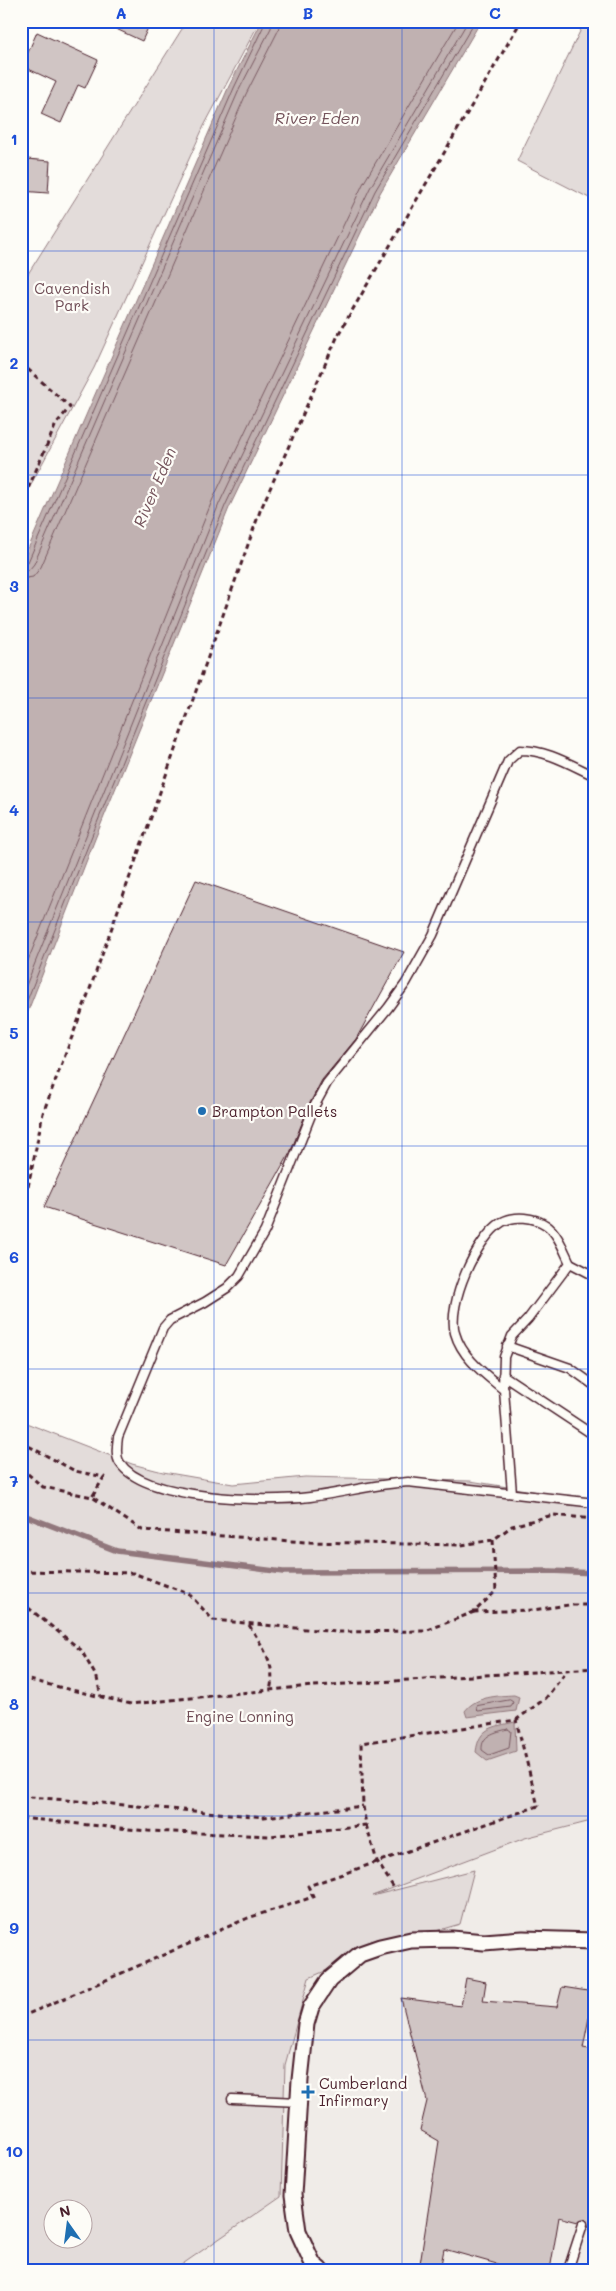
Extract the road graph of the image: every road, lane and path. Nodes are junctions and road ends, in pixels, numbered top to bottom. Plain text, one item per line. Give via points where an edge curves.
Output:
1 (521, 21) edge
2 (21, 363) edge
3 (21, 505) edge
4 (595, 776) edge
5 (21, 1222) edge
6 (570, 1263) junction
7 (595, 1276) edge
8 (507, 1346) junction
9 (504, 1375) junction
10 (595, 1386) edge
11 (504, 1390) junction
12 (595, 1436) edge
13 (21, 1442) edge
14 (21, 1468) edge
15 (512, 1493) junction
16 (92, 1497) junction
17 (595, 1503) edge
18 (595, 1519) edge
19 (493, 1540) junction
20 (21, 1570) edge
21 (21, 1602) edge
22 (595, 1605) edge
23 (474, 1612) junction
24 (249, 1625) junction
25 (595, 1668) edge
26 (567, 1670) junction
27 (21, 1678) edge
28 (270, 1690) junction
29 (101, 1697) junction
30 (516, 1720) junction
31 (21, 1794) edge
32 (363, 1806) junction
33 (21, 1818) edge
34 (366, 1824) junction
35 (377, 1861) junction
36 (394, 1888) dead end
37 (595, 1941) edge
38 (21, 2017) edge
39 (232, 2099) dead end
40 (299, 2102) junction
41 (583, 2224) dead end
42 (320, 2270) edge
43 (568, 2270) edge

1 - 5 path via 339,333 260,511 43,1113
2 - 3 path via 70,406 56,424
4 - 15 lane via 548,754 532,751 520,750 508,761 433,935 406,983 327,1083 315,1105 265,1232 239,1276 227,1288 170,1320 163,1328 118,1437 116,1451 120,1463 134,1476 190,1494 236,1499 310,1497 408,1482
6 - 7 lane
6 - 8 lane
6 - 11 lane via 557,1237 547,1226 531,1218 517,1218 502,1222 485,1239 467,1271 453,1313 455,1333 470,1360
8 - 9 lane
8 - 10 lane via 570,1368
9 - 11 lane
9 - 12 lane
11 - 15 lane
13 - 16 path via 75,1471 104,1476
14 - 16 path via 43,1487
15 - 17 lane
16 - 19 path via 142,1530 305,1542 461,1545
18 - 19 path via 553,1515 512,1526
19 - 23 path via 496,1591
20 - 24 path via 133,1573 189,1594 213,1620
21 - 29 path via 81,1650 97,1678
22 - 23 path
23 - 24 path via 425,1631 337,1632
24 - 28 path via 269,1657 273,1674
25 - 26 path
26 - 28 path
26 - 30 path via 546,1698
27 - 29 path
28 - 29 path via 131,1704
30 - 32 path via 361,1742
30 - 35 path via 538,1806
31 - 32 path via 264,1818
32 - 34 path
33 - 34 path via 148,1831 271,1836
34 - 35 path
35 - 36 path
35 - 38 path via 308,1886 314,1897 248,1918
37 - 40 street via 411,1940 360,1954 330,1980 311,2007 306,2024
39 - 40 lane
40 - 42 street via 294,2204 298,2231 313,2264
41 - 43 lane

